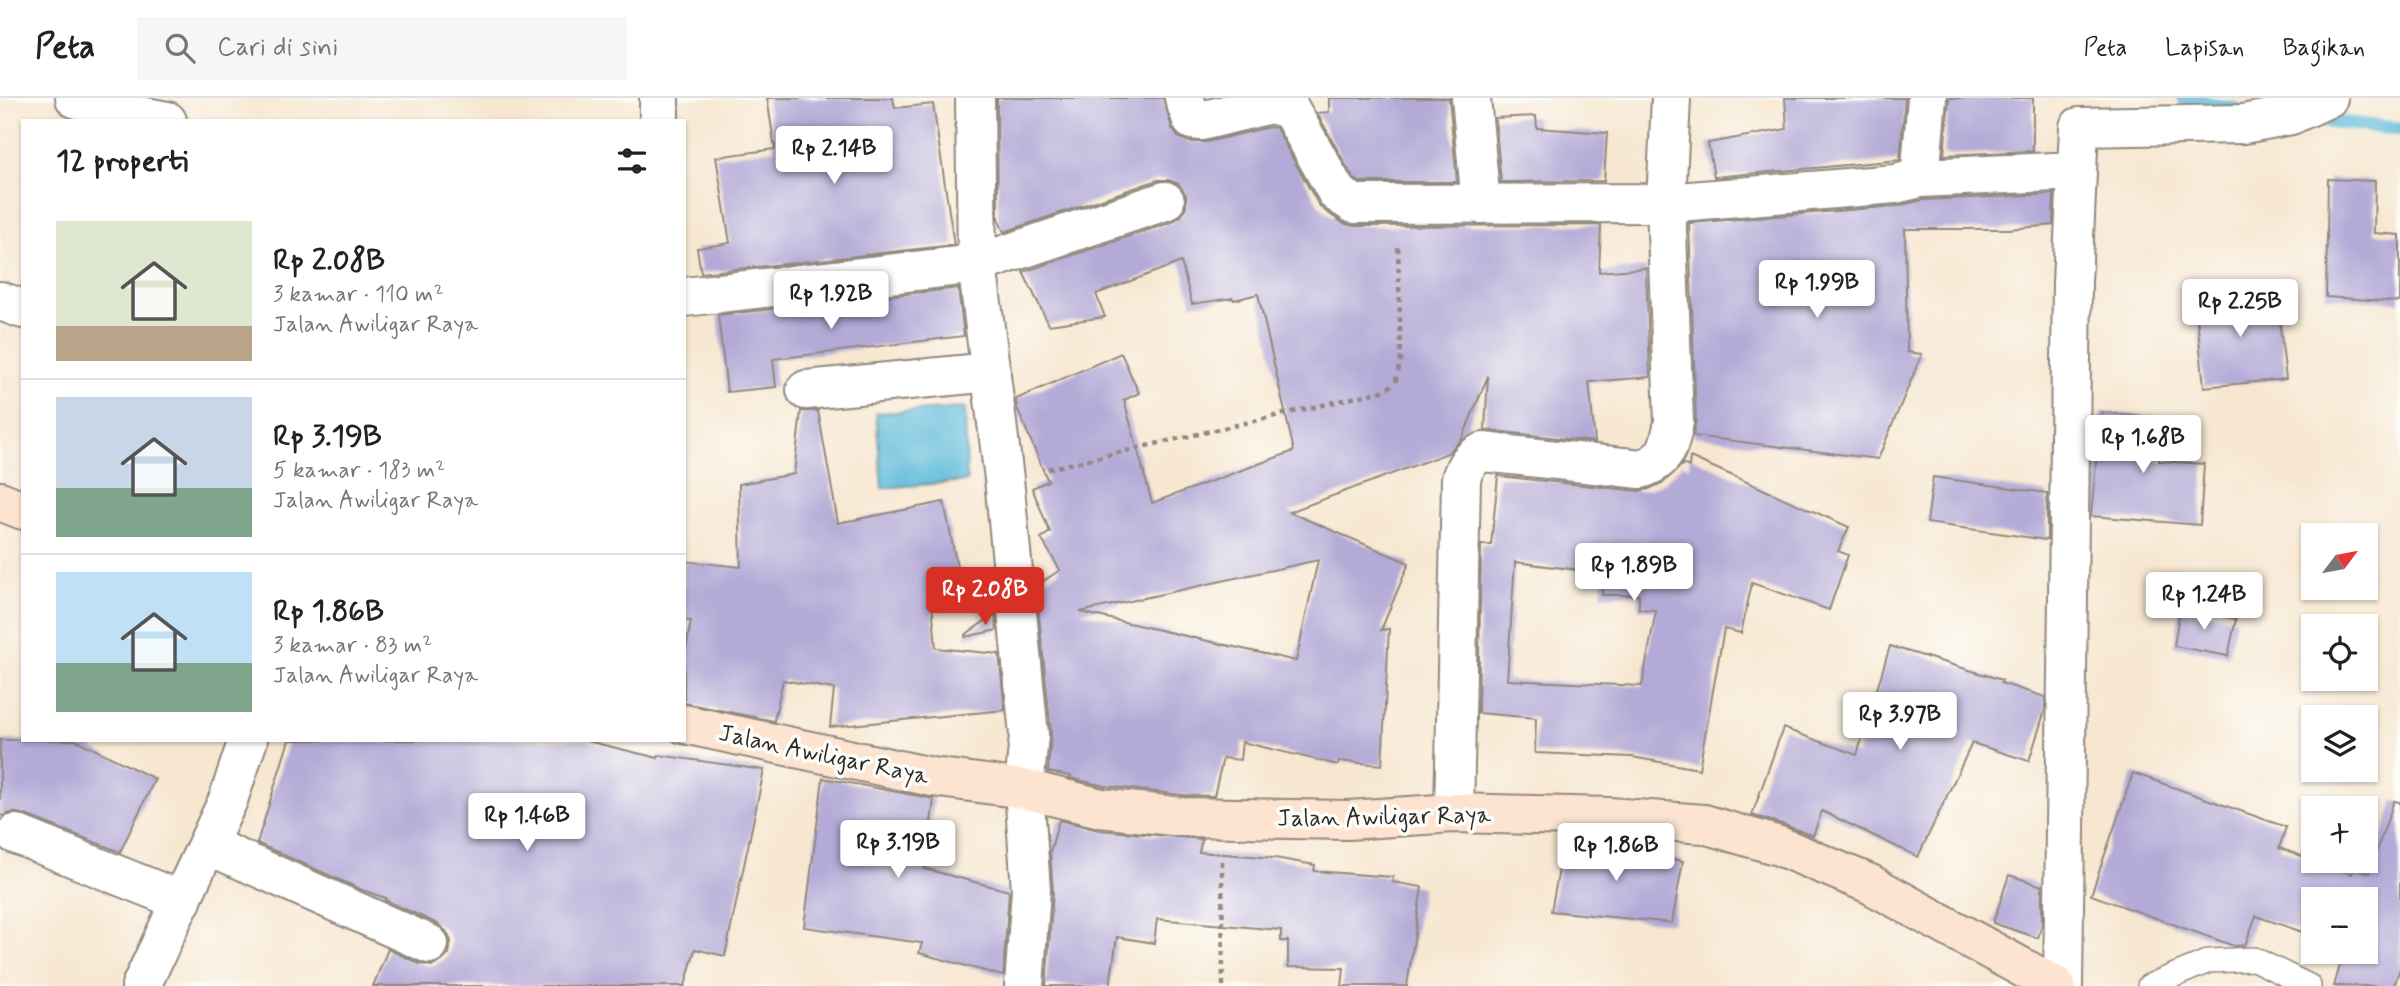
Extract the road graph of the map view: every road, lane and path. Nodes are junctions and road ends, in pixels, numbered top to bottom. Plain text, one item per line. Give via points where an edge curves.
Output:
1 (75, 98) edge
2 (659, 98) edge
3 (975, 98) edge
4 (1184, 98) edge
5 (1471, 98) edge
6 (1671, 98) edge
7 (1927, 98) edge
8 (2328, 98) edge
9 (156, 119) edge
10 (659, 119) edge
11 (2077, 171) junction
12 (1920, 178) junction
13 (1165, 201) dead end
14 (1666, 203) junction
15 (1397, 204) junction
16 (1481, 204) junction
17 (978, 264) junction
18 (686, 297) edge
19 (0, 301) edge
20 (21, 308) edge
21 (991, 372) junction
22 (806, 390) dead end
23 (1004, 480) junction
24 (0, 501) edge
25 (21, 509) edge
26 (686, 724) edge
27 (247, 742) edge
28 (1024, 789) junction
29 (1454, 813) junction
30 (1222, 818) junction
31 (15, 834) dead end
32 (208, 845) junction
33 (182, 901) junction
34 (429, 944) dead end
35 (141, 986) edge
36 (1024, 986) edge
37 (1223, 986) edge
38 (2056, 986) edge
39 (2063, 986) edge
40 (2149, 986) edge
41 (2309, 986) edge

1 - 9 street via 102,109
2 - 10 street
3 - 17 street
4 - 15 street via 1192,120 1200,121 1270,104 1290,108 1337,193 1354,204
5 - 16 street
6 - 14 street
7 - 12 street
8 - 11 street via 2291,115 2243,124 2079,127
11 - 12 street
11 - 39 street via 2071,283
12 - 14 street via 1895,184
13 - 17 street
14 - 16 street
14 - 29 street via 1674,422 1669,446 1656,464 1641,469 1483,452 1465,466 1461,479
15 - 16 street
15 - 23 path via 1401,359 1396,380 1387,390
17 - 18 street
17 - 21 street
19 - 20 street
21 - 22 street
21 - 23 street
23 - 28 street via 1029,735
24 - 25 street
26 - 28 street, Jalan Awiligar Raya via 932,778
27 - 32 street
28 - 30 street, Jalan Awiligar Raya via 1101,808
28 - 36 street via 1031,890
29 - 30 street, Jalan Awiligar Raya via 1348,820
29 - 38 street, Jalan Awiligar Raya via 1704,824 1754,838 1870,884
30 - 37 path
31 - 33 street
32 - 33 street
32 - 34 street
33 - 35 street
40 - 41 lane via 2209,961 2253,959

